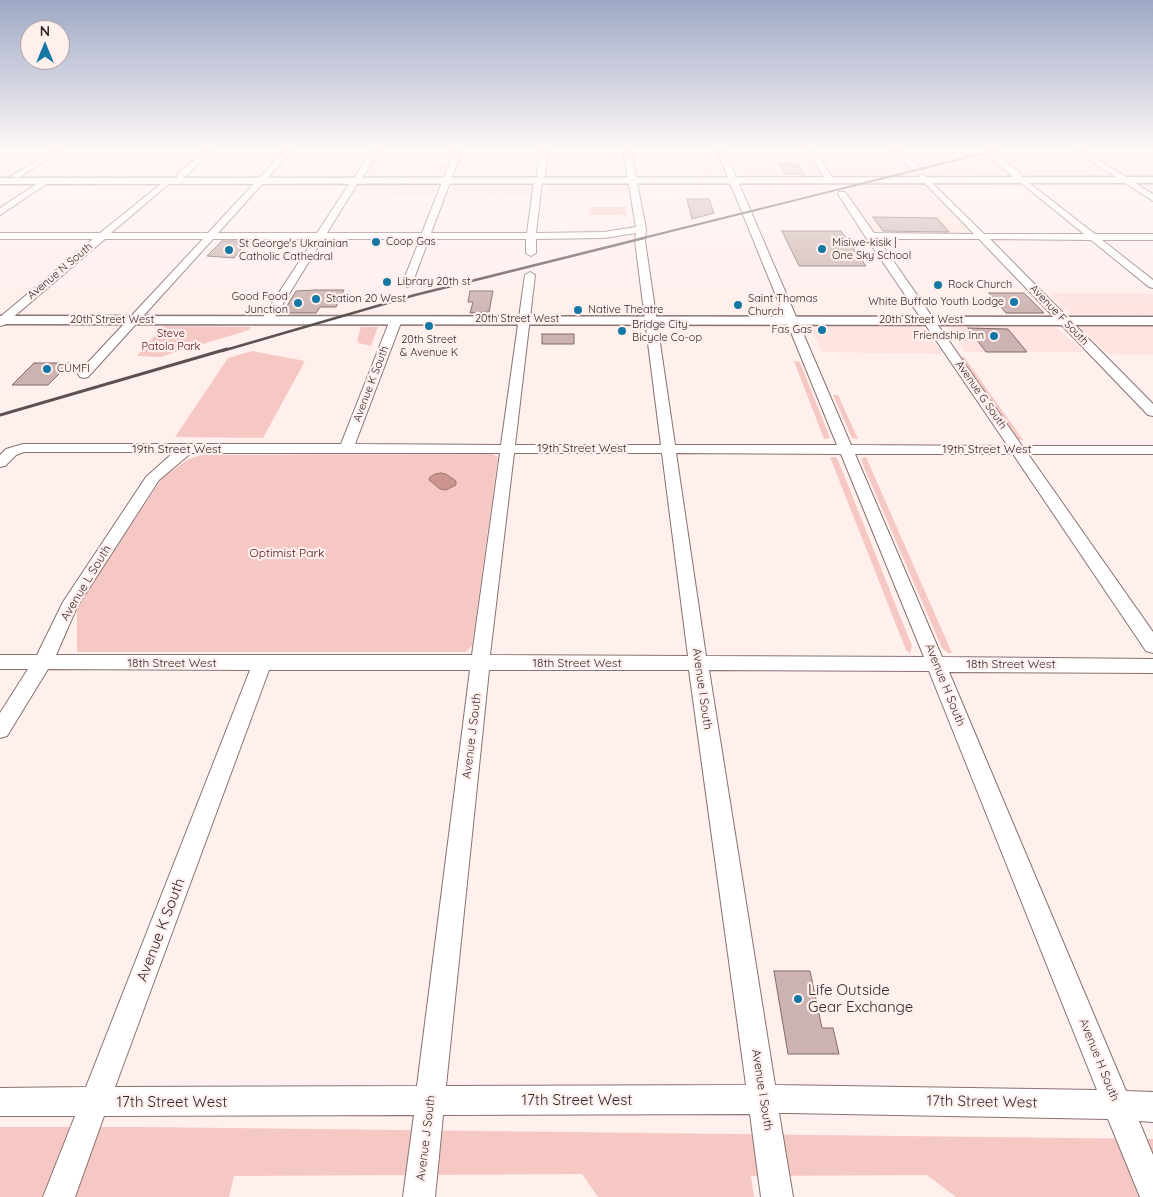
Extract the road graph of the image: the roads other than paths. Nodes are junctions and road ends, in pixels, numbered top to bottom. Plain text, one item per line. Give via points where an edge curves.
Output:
1 (136, 207) edge
2 (236, 207) edge
3 (339, 207) edge
4 (437, 207) edge
5 (536, 207) edge
6 (637, 207) edge
7 (746, 207) edge
8 (851, 207) edge
9 (953, 207) edge
10 (1057, 207) edge
11 (641, 229) junction
12 (0, 236) edge
13 (102, 236) junction
14 (209, 236) junction
15 (320, 236) junction
16 (426, 236) junction
17 (532, 236) junction
18 (870, 236) junction
19 (982, 236) junction
20 (1094, 237) junction
21 (1153, 237) edge
22 (531, 253) dead end
23 (530, 275) dead end
24 (407, 284) dead end
25 (1153, 285) edge
26 (132, 320) junction
27 (266, 320) junction
28 (396, 320) junction
29 (524, 320) junction
30 (651, 320) junction
31 (792, 320) junction
32 (929, 320) junction
33 (1, 321) edge
34 (1064, 321) junction
35 (1153, 321) edge
36 (84, 374) dead end
37 (1153, 412) edge
38 (508, 448) junction
39 (669, 448) junction
40 (846, 448) junction
41 (187, 449) junction
42 (346, 449) junction
43 (1018, 449) junction
44 (1153, 450) edge
45 (0, 463) edge
46 (1153, 646) edge
47 (0, 662) edge
48 (43, 662) junction
49 (262, 663) junction
50 (480, 663) junction
51 (698, 663) junction
52 (936, 664) junction
53 (1153, 666) edge
54 (0, 730) edge
55 (764, 1099) junction
56 (431, 1101) junction
57 (0, 1102) edge
58 (95, 1102) junction
59 (1118, 1106) junction
60 (1153, 1107) edge
61 (1153, 1192) edge
62 (59, 1197) edge
63 (419, 1197) edge
64 (777, 1197) edge

1 - 13 street, Avenue N South
2 - 14 street
3 - 15 street
4 - 16 street
5 - 17 street
6 - 11 street, Avenue I South
7 - 31 street, Avenue H South
8 - 18 street, Avenue G South
9 - 19 street, Avenue F South
10 - 20 street
11 - 17 street via 604,235
11 - 30 street, Avenue I South
12 - 13 street
13 - 14 street
13 - 33 street, Avenue N South
14 - 15 street
14 - 26 street
15 - 16 street
15 - 27 street
16 - 17 street
16 - 24 street
17 - 22 street
18 - 19 street
18 - 32 street, Avenue G South
19 - 20 street
19 - 34 street, Avenue F South
20 - 21 street
20 - 25 street
23 - 29 street, Avenue J South
26 - 27 main road, 20th Street West
26 - 33 main road, 20th Street West
26 - 36 street
27 - 28 main road, 20th Street West
28 - 29 main road, 20th Street West
28 - 42 street, Avenue K South
29 - 30 main road, 20th Street West
29 - 38 street, Avenue J South
30 - 31 main road, 20th Street West
30 - 39 street, Avenue I South
31 - 32 main road, 20th Street West
31 - 40 street, Avenue H South
32 - 34 main road, 20th Street West
32 - 43 street, Avenue G South
34 - 35 main road, 20th Street West
34 - 37 street, Avenue F South
38 - 39 street, 19th Street West
38 - 42 street, 19th Street West
38 - 50 street, Avenue J South
39 - 40 street, 19th Street West
39 - 51 street, Avenue I South
40 - 43 street, 19th Street West
40 - 52 street, Avenue H South
41 - 42 street, 19th Street West
41 - 45 street, 19th Street West via 23,448 11,452
41 - 48 street, Avenue L South via 153,477 69,606
43 - 44 street, 19th Street West
43 - 46 street, Avenue G South
47 - 48 street, 18th Street West
48 - 49 street, 18th Street West
48 - 54 street, Avenue L South
49 - 50 street, 18th Street West
49 - 58 street, Avenue K South
50 - 51 street, 18th Street West
50 - 56 street, Avenue J South
51 - 52 street, 18th Street West
51 - 55 street, Avenue I South
52 - 53 street, 18th Street West
52 - 59 street, Avenue H South
55 - 56 street, 17th Street West
55 - 59 street, 17th Street West
55 - 64 street, Avenue I South
56 - 58 street, 17th Street West
56 - 63 street, Avenue J South
57 - 58 street, 17th Street West
58 - 62 street, Avenue K South
59 - 60 street, 17th Street West
59 - 61 street, Avenue H South

